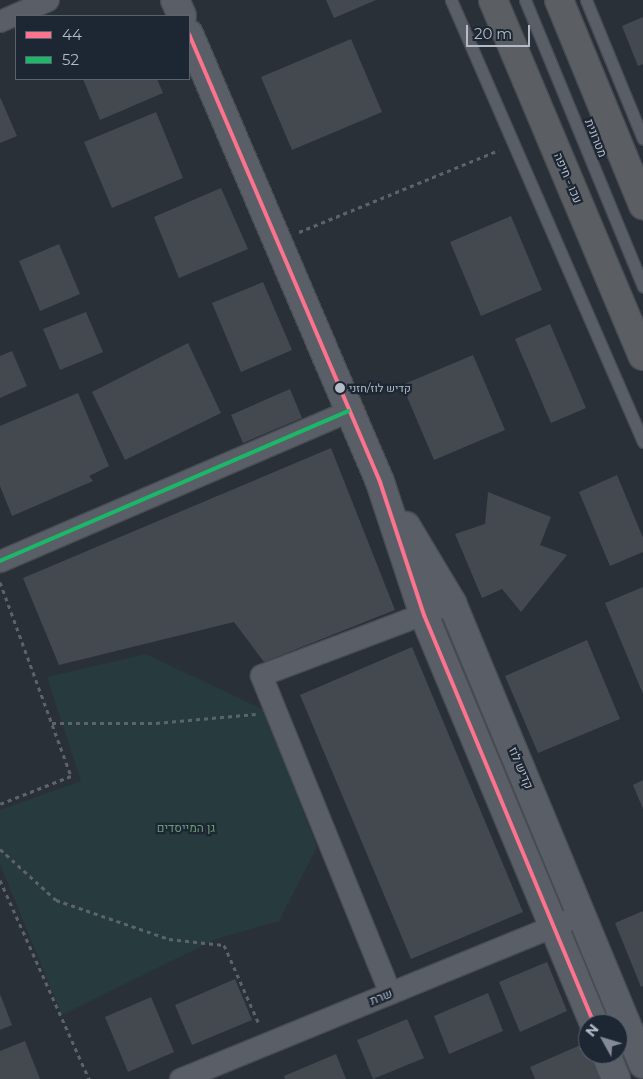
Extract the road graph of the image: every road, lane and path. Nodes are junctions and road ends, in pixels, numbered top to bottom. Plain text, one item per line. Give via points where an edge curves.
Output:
1 (48, 0) edge
2 (175, 0) edge
3 (451, 0) edge
4 (493, 0) edge
5 (524, 0) edge
6 (559, 0) edge
7 (586, 0) edge
8 (182, 15) edge
9 (0, 21) edge
10 (190, 36) edge
11 (643, 139) edge
12 (514, 144) junction
13 (643, 205) edge
14 (275, 242) junction
15 (643, 287) edge
16 (643, 356) edge
17 (348, 411) junction
18 (643, 442) edge
19 (380, 482) junction
20 (0, 561) edge
21 (0, 582) edge
22 (452, 603) junction
23 (424, 615) junction
24 (276, 712) junction
25 (52, 723) junction
26 (0, 804) edge
27 (0, 850) edge
28 (0, 880) edge
29 (582, 914) junction
30 (555, 926) junction
31 (390, 993) junction
32 (590, 1014) edge
33 (267, 1043) junction
34 (610, 1064) edge
35 (643, 1064) edge
36 (89, 1079) edge
37 (180, 1079) edge
38 (616, 1079) edge

1 - 9 street
2 - 8 street
3 - 12 lane
4 - 16 highway, עכו - חיפה
5 - 15 lane, מטרונית
6 - 13 highway
7 - 11 lane
10 - 14 street, קדיש לוז
12 - 14 path
12 - 18 lane
14 - 17 street, קדיש לוז
17 - 19 street, קדיש לוז
17 - 20 street
19 - 22 street, קדיש לוז
19 - 23 street, קדיש לוז
21 - 25 path
22 - 23 street
22 - 29 street, קדיש לוז
23 - 24 street via 261,675
23 - 30 street, קדיש לוז
24 - 25 path via 156,723
24 - 31 street
25 - 26 path via 71,776
27 - 33 path via 56,900 169,939 224,945
28 - 36 path
29 - 30 street, שרת
29 - 35 street, קדיש לוז
30 - 31 street, שרת
30 - 32 street, קדיש לוז
31 - 33 street, שרת
33 - 37 street, שרת
34 - 38 street

